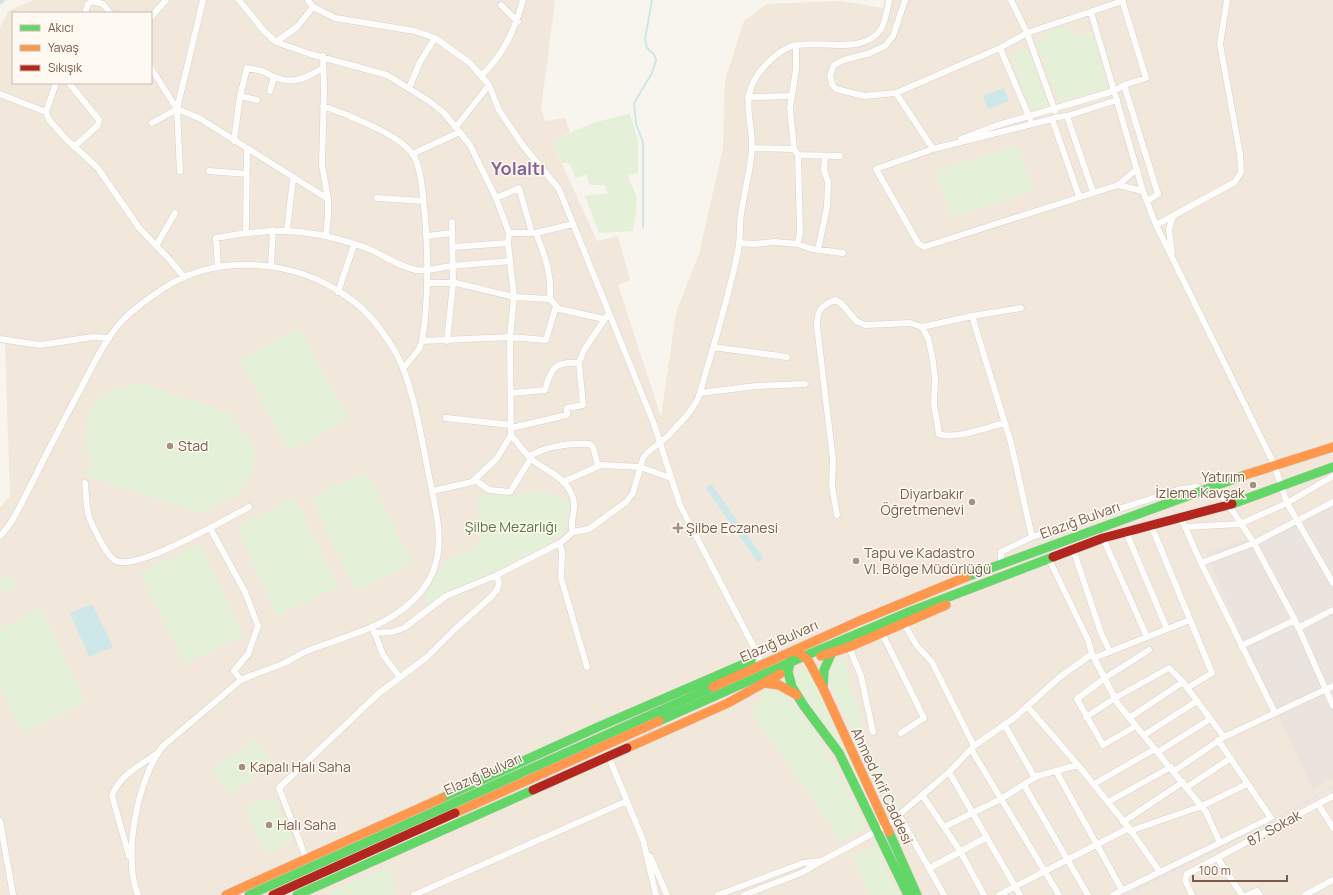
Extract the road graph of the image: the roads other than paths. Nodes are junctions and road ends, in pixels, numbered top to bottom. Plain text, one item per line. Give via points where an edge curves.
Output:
1 (166, 0) edge
2 (203, 0) edge
3 (239, 0) edge
4 (308, 0) edge
5 (523, 0) edge
6 (889, 0) edge
7 (905, 0) edge
8 (1011, 0) edge
9 (1227, 0) edge
10 (1123, 1) edge
11 (501, 5) dead end
12 (313, 7) junction
13 (85, 12) edge
14 (109, 12) edge
15 (1091, 12) junction
16 (152, 16) edge
17 (518, 22) junction
18 (1027, 33) junction
19 (435, 38) junction
20 (276, 42) junction
21 (796, 46) junction
22 (1000, 48) junction
23 (323, 56) junction
24 (323, 68) junction
25 (152, 70) edge
26 (481, 76) junction
27 (274, 77) junction
28 (56, 84) edge
29 (70, 84) edge
30 (489, 85) junction
31 (1124, 85) junction
32 (409, 88) junction
33 (270, 91) dead end
34 (1114, 91) junction
35 (896, 93) junction
36 (0, 94) edge
37 (240, 96) junction
38 (791, 96) junction
39 (748, 97) junction
40 (257, 100) dead end
41 (1117, 100) junction
42 (323, 106) junction
43 (1054, 108) junction
44 (178, 109) junction
45 (46, 112) junction
46 (1133, 114) junction
47 (1029, 116) junction
48 (1067, 116) junction
49 (1055, 118) junction
50 (1122, 118) junction
51 (152, 123) dead end
52 (1032, 124) junction
53 (458, 130) junction
54 (234, 140) junction
55 (74, 147) junction
56 (752, 148) junction
57 (933, 149) junction
58 (247, 150) junction
59 (796, 152) junction
60 (412, 154) junction
61 (825, 156) junction
62 (840, 156) dead end
63 (1137, 169) junction
64 (180, 171) dead end
65 (208, 171) dead end
66 (247, 174) junction
67 (293, 179) junction
68 (1118, 185) junction
69 (1144, 190) junction
70 (1093, 192) junction
71 (1080, 196) junction
72 (377, 198) dead end
73 (496, 198) junction
74 (328, 199) junction
75 (423, 201) junction
76 (1147, 201) junction
77 (175, 213) dead end
78 (1173, 216) junction
79 (452, 222) dead end
80 (573, 224) junction
81 (1156, 225) junction
82 (273, 230) junction
83 (287, 230) junction
84 (246, 232) junction
85 (452, 233) junction
86 (510, 233) junction
87 (534, 233) junction
88 (326, 236) junction
89 (428, 236) junction
90 (508, 243) junction
91 (739, 243) junction
92 (798, 244) junction
93 (354, 245) junction
94 (156, 246) junction
95 (453, 247) junction
96 (818, 250) junction
97 (843, 252) dead end
98 (1172, 259) junction
99 (510, 261) junction
100 (271, 266) junction
101 (454, 266) junction
102 (218, 267) junction
103 (428, 269) junction
104 (183, 276) junction
105 (427, 283) junction
106 (453, 284) junction
107 (338, 292) junction
108 (514, 297) junction
109 (550, 299) junction
110 (556, 306) junction
111 (1021, 308) dead end
112 (609, 313) junction
113 (972, 316) junction
114 (604, 320) junction
115 (922, 327) junction
116 (510, 337) junction
117 (109, 338) junction
118 (0, 339) edge
119 (447, 340) junction
120 (422, 341) junction
121 (713, 347) junction
122 (787, 357) dead end
123 (580, 363) junction
124 (403, 369) junction
125 (805, 384) dead end
126 (512, 393) junction
127 (700, 393) junction
128 (446, 418) dead end
129 (1005, 423) junction
130 (511, 429) junction
131 (660, 442) junction
132 (1333, 447) edge
133 (530, 457) junction
134 (1274, 464) junction
135 (598, 466) junction
136 (640, 467) junction
137 (1333, 467) edge
138 (672, 478) junction
139 (1332, 478) edge
140 (475, 480) junction
141 (563, 482) junction
142 (85, 483) dead end
143 (1217, 484) junction
144 (1282, 485) junction
145 (432, 491) junction
146 (1333, 502) edge
147 (1288, 503) junction
148 (1228, 505) junction
149 (250, 507) dead end
150 (837, 514) dead end
151 (1181, 518) junction
152 (1297, 520) junction
153 (1240, 524) junction
154 (1151, 525) junction
155 (1185, 527) junction
156 (210, 528) junction
157 (573, 532) junction
158 (1126, 532) junction
159 (0, 536) edge
160 (1032, 538) junction
161 (1103, 538) junction
162 (560, 543) junction
163 (1254, 543) junction
164 (1073, 549) junction
165 (1049, 559) junction
166 (1001, 563) junction
167 (1201, 563) junction
168 (973, 574) junction
169 (497, 575) junction
170 (983, 583) junction
171 (1333, 583) edge
172 (1333, 610) edge
173 (1190, 620) junction
174 (1295, 620) junction
175 (904, 624) junction
176 (1298, 628) junction
177 (1167, 629) junction
178 (373, 630) junction
179 (882, 633) junction
180 (1147, 637) junction
181 (836, 643) junction
182 (1241, 646) junction
183 (850, 647) junction
184 (796, 650) junction
185 (1149, 650) dead end
186 (832, 652) junction
187 (1110, 652) junction
188 (1093, 656) junction
189 (759, 657) junction
190 (805, 659) junction
191 (789, 666) junction
192 (587, 667) dead end
193 (399, 676) junction
194 (1104, 678) junction
195 (242, 680) junction
196 (765, 683) junction
197 (1185, 685) junction
198 (1333, 686) edge
199 (823, 688) junction
200 (1325, 690) junction
201 (799, 698) junction
202 (1115, 698) junction
203 (1197, 701) junction
204 (1027, 706) junction
205 (1333, 706) edge
206 (1275, 713) junction
207 (1086, 717) junction
208 (1129, 718) junction
209 (1210, 719) junction
210 (1004, 724) junction
211 (1136, 726) junction
212 (873, 732) dead end
213 (609, 733) junction
214 (901, 733) dead end
215 (1144, 735) junction
216 (1221, 739) junction
217 (565, 742) junction
218 (972, 747) junction
219 (1157, 750) junction
220 (158, 753) junction
221 (608, 756) junction
222 (1231, 758) junction
223 (1078, 765) junction
224 (1172, 769) junction
225 (1056, 771) junction
226 (949, 772) junction
227 (1034, 778) junction
228 (1094, 784) junction
229 (1247, 784) junction
230 (1024, 785) junction
231 (1185, 785) junction
232 (922, 795) junction
233 (1333, 796) edge
234 (1001, 799) junction
235 (627, 801) junction
236 (1108, 802) junction
237 (1318, 804) junction
238 (1202, 806) junction
239 (972, 812) junction
240 (899, 815) junction
241 (0, 821) edge
242 (1123, 822) junction
243 (886, 826) junction
244 (944, 827) junction
245 (1333, 828) edge
246 (1130, 830) junction
247 (877, 831) junction
248 (987, 837) junction
249 (643, 840) junction
250 (1220, 843) junction
251 (1098, 845) junction
252 (960, 851) junction
253 (306, 858) junction
254 (1218, 859) junction
255 (1069, 860) junction
256 (822, 861) junction
257 (131, 864) junction
258 (930, 868) junction
259 (1046, 872) junction
260 (1160, 872) junction
261 (1333, 880) edge
262 (1015, 887) junction
263 (1122, 890) junction
264 (308, 893) edge
265 (13, 895) edge
266 (138, 895) edge
267 (226, 895) edge
268 (249, 895) edge
269 (273, 895) edge
270 (297, 895) edge
271 (414, 895) edge
272 (656, 895) edge
273 (666, 895) edge
274 (718, 895) edge
275 (744, 895) edge
276 (908, 895) edge
277 (917, 895) edge
278 (944, 895) edge
279 (984, 895) edge
280 (999, 895) edge
281 (1020, 895) edge
282 (1059, 895) edge
283 (1088, 895) edge
284 (1113, 895) edge
285 (1192, 895) edge
286 (1242, 895) edge
287 (1247, 895) edge
288 (1260, 895) edge
289 (1305, 895) edge

1 - 16 street
2 - 44 street
3 - 20 street
4 - 12 street
5 - 17 street
6 - 21 street via 883,25 873,38 859,43
7 - 35 street via 893,36 885,46 834,65 830,75 832,84 845,92 864,96
8 - 18 street
9 - 78 street via 1220,44 1241,172 1235,182
10 - 15 street
10 - 31 street via 1146,78
11 - 17 street
12 - 19 street via 335,18 415,31
12 - 20 street via 297,27
13 - 14 street via 92,1 102,4
15 - 18 street
15 - 34 street
17 - 26 street via 495,63
18 - 22 street
18 - 43 street
19 - 26 street via 470,63
19 - 32 street via 420,62
20 - 23 street
21 - 38 street via 796,69
21 - 39 street via 782,52 762,70 755,78
22 - 35 street
22 - 47 street
23 - 24 street
23 - 32 street via 387,75
24 - 27 street via 291,82
24 - 42 street
25 - 44 street
26 - 30 street
27 - 33 street
27 - 37 street via 247,68
28 - 45 street
29 - 55 street via 99,120 98,125
30 - 53 street
30 - 80 street via 499,110 524,147 559,189
31 - 34 street
31 - 46 street
32 - 53 street via 444,113
34 - 41 street
34 - 43 street
35 - 57 street
36 - 45 street
37 - 40 street
37 - 54 street
38 - 39 street
38 - 59 street via 790,108
39 - 56 street via 747,114
41 - 48 street
41 - 50 street
42 - 60 street via 349,115 393,138
42 - 74 street via 322,165
43 - 47 street
43 - 49 street
44 - 51 street
44 - 54 street via 199,118
44 - 64 street
45 - 55 street via 54,127
46 - 50 street
46 - 76 street via 1158,194
47 - 52 street
47 - 57 street
48 - 49 street
48 - 70 street
49 - 52 street
49 - 71 street
50 - 63 street
52 - 57 street
53 - 60 street
53 - 73 street via 470,145
54 - 58 street
55 - 94 street via 97,167 140,229
56 - 59 street
56 - 91 street via 739,225
57 - 71 street via 876,169 918,243 924,247
58 - 66 street
58 - 67 street
59 - 61 street
59 - 92 street via 800,232
60 - 75 street via 421,180
61 - 62 street
61 - 96 street via 827,201
63 - 68 street
63 - 69 street
65 - 66 street
66 - 84 street
67 - 74 street
67 - 83 street
68 - 69 street
68 - 70 street
69 - 76 street
70 - 71 street
72 - 75 street
73 - 86 street
73 - 87 street via 519,188
74 - 88 street
75 - 89 street
76 - 81 street
77 - 94 street
78 - 81 street
78 - 98 street via 1169,229
79 - 85 street
80 - 87 street
80 - 112 street
81 - 98 street
82 - 83 street
82 - 84 street
82 - 100 street
83 - 88 street
84 - 102 street via 216,238
85 - 89 street
85 - 95 street
86 - 87 street
86 - 90 street
87 - 109 street via 546,260 551,283
88 - 93 street
89 - 103 street
90 - 95 street
90 - 99 street
91 - 92 street
91 - 121 street
92 - 96 street
93 - 103 street via 380,254 398,265 417,270
93 - 107 street
94 - 104 street
95 - 101 street
96 - 97 street
98 - 134 street
99 - 101 street
99 - 108 street
100 - 102 street via 232,264
100 - 107 street via 293,271
101 - 103 street
101 - 106 street
102 - 104 street
103 - 105 street
104 - 117 street via 160,290 125,318
105 - 106 street
105 - 120 street
106 - 108 street
106 - 119 street
107 - 124 street via 350,298 373,321 394,349
108 - 109 street
108 - 116 street
109 - 110 street
110 - 114 street via 559,309
110 - 116 street via 546,340
111 - 113 street
112 - 114 street
112 - 131 street
113 - 115 street
113 - 129 street
114 - 123 street via 584,350
115 - 129 street via 932,355 935,378 934,404 939,434 963,434
115 - 150 street via 910,323 864,325 856,321 841,303 835,300 819,309 817,326 834,460 832,486
116 - 119 street
116 - 126 street
117 - 118 street via 92,337 40,345
117 - 159 street via 20,504
119 - 120 street
120 - 124 street via 419,349
121 - 122 street
121 - 127 street
123 - 126 street via 561,363 550,373 545,390
123 - 130 street via 583,405 567,408 567,415
124 - 145 street via 409,384
125 - 127 street via 756,386
126 - 130 street
127 - 131 street via 688,414
128 - 130 street
129 - 160 street
130 - 133 street
130 - 140 street via 497,458
131 - 136 street via 647,453
131 - 138 street
132 - 134 main road, Elazığ Bulvarı
133 - 135 street via 539,451 571,443 590,444
133 - 140 street via 510,492 489,490
133 - 141 street via 559,476
134 - 143 main road, Elazığ Bulvarı
134 - 144 street
135 - 136 street
135 - 141 street
136 - 138 street
136 - 157 street via 633,494 626,502 589,529
137 - 144 main road, Elazığ Bulvarı
138 - 189 street via 680,505
139 - 147 street
140 - 145 street
141 - 157 street via 574,498
142 - 156 street via 89,516 106,552 116,561 131,562
143 - 148 street
143 - 160 street via 1181,489
143 - 166 main road, Elazığ Bulvarı
144 - 147 street
144 - 148 main road, Elazığ Bulvarı
145 - 178 street via 439,527 436,568 422,591 406,608
146 - 152 street
147 - 152 street
147 - 153 street
148 - 151 main road, Elazığ Bulvarı
148 - 153 street
149 - 156 street
151 - 154 main road, Elazığ Bulvarı
151 - 155 street
152 - 163 street
152 - 171 street
153 - 155 street
153 - 163 street
154 - 158 main road, Elazığ Bulvarı
154 - 173 street
155 - 167 street
156 - 195 street via 245,592 258,626 248,654 234,671
157 - 162 street
158 - 161 main road, Elazığ Bulvarı
158 - 177 street
160 - 166 street via 1001,552
161 - 164 main road, Elazığ Bulvarı
161 - 180 street
162 - 169 street
162 - 192 street via 560,578
163 - 167 street
163 - 174 street
164 - 165 main road, Elazığ Bulvarı
164 - 187 street via 1101,633
165 - 170 main road, Elazığ Bulvarı
165 - 188 street via 1088,640
166 - 168 main road, Elazığ Bulvarı
167 - 182 street
168 - 184 main road, Elazığ Bulvarı
168 - 189 main road via 944,581 891,601
169 - 178 street via 446,596 404,628 392,632
169 - 193 street via 498,590 427,657
170 - 175 main road via 949,603
170 - 181 main road, Elazığ Bulvarı
172 - 176 street
173 - 177 street
173 - 197 street via 1212,673
174 - 176 street
174 - 182 street
175 - 179 main road
175 - 218 street via 917,646 932,662
176 - 200 street
177 - 180 street
178 - 193 street via 382,655
178 - 195 street via 310,650
179 - 183 main road
179 - 214 street via 924,718
180 - 187 street
181 - 186 main road, Ahmed Arif Caddesi
181 - 190 main road, Elazığ Bulvarı
182 - 206 street
183 - 186 main road
183 - 212 street via 861,676
184 - 190 main road, Ahmed Arif Caddesi
184 - 191 main road
184 - 213 main road, Elazığ Bulvarı
185 - 194 street
186 - 190 main road
186 - 199 main road, Ahmed Arif Caddesi via 824,670
187 - 188 street
188 - 194 street
188 - 204 street via 1061,676
189 - 217 main road
190 - 191 main road, Elazığ Bulvarı
190 - 199 main road, Ahmed Arif Caddesi
191 - 196 main road
191 - 201 main road, Ahmed Arif Caddesi via 793,687
191 - 269 main road, Elazığ Bulvarı
193 - 253 street via 279,788
194 - 202 street
194 - 207 street via 1077,699
195 - 220 street via 163,746
196 - 201 main road, Ahmed Arif Caddesi via 779,685
196 - 221 main road via 721,706
197 - 202 street via 1169,668
197 - 203 street
197 - 208 street
198 - 200 street
199 - 243 main road, Ahmed Arif Caddesi
200 - 205 street
200 - 206 street
201 - 247 main road, Ahmed Arif Caddesi via 839,753
202 - 207 street
202 - 208 street
203 - 209 street
203 - 215 street
204 - 210 street
204 - 223 street
206 - 216 street
207 - 211 street via 1103,745
208 - 211 street
209 - 216 street
209 - 219 street
210 - 218 street
210 - 227 street
211 - 215 street
213 - 217 main road
213 - 268 main road, Elazığ Bulvarı
215 - 219 street
216 - 222 street
216 - 224 street
217 - 253 main road
218 - 226 street
218 - 234 street
219 - 224 street
219 - 228 street
220 - 257 street via 137,812
220 - 257 street via 134,769 118,784 112,796
221 - 235 street
221 - 264 main road
222 - 229 street
222 - 231 street
223 - 225 street
223 - 228 street
224 - 231 street
224 - 236 street
225 - 227 street
225 - 251 street
226 - 232 street
226 - 239 street
227 - 230 street
228 - 236 street
229 - 238 street
229 - 250 street via 1271,818
230 - 234 street
230 - 255 street
231 - 238 street
231 - 242 street
232 - 240 street
232 - 244 street
233 - 237 street, 87. Sokak
234 - 239 street
234 - 259 street
235 - 249 street
235 - 271 street
236 - 242 street
237 - 245 street
237 - 254 street, 87. Sokak
238 - 246 street
238 - 250 street
239 - 244 street
239 - 248 street
240 - 243 street
240 - 258 street
241 - 265 street
242 - 246 street
243 - 247 street
243 - 277 main road, Ahmed Arif Caddesi
244 - 252 street
246 - 251 street
246 - 260 street
247 - 256 street
247 - 276 main road, Ahmed Arif Caddesi
248 - 252 street
248 - 262 street
249 - 272 street
249 - 273 street
250 - 260 street
251 - 255 street
251 - 263 street
252 - 258 street
252 - 279 street
253 - 267 main road
254 - 285 street, 87. Sokak via 1186,876 1185,880
254 - 286 street
255 - 259 street
255 - 283 street
256 - 274 street via 803,863
256 - 275 street via 801,873
257 - 266 street
258 - 278 street
259 - 262 street
259 - 282 street
260 - 263 street
261 - 289 street
262 - 280 street
262 - 281 street
263 - 284 street
264 - 270 main road
287 - 288 street via 1257,891

